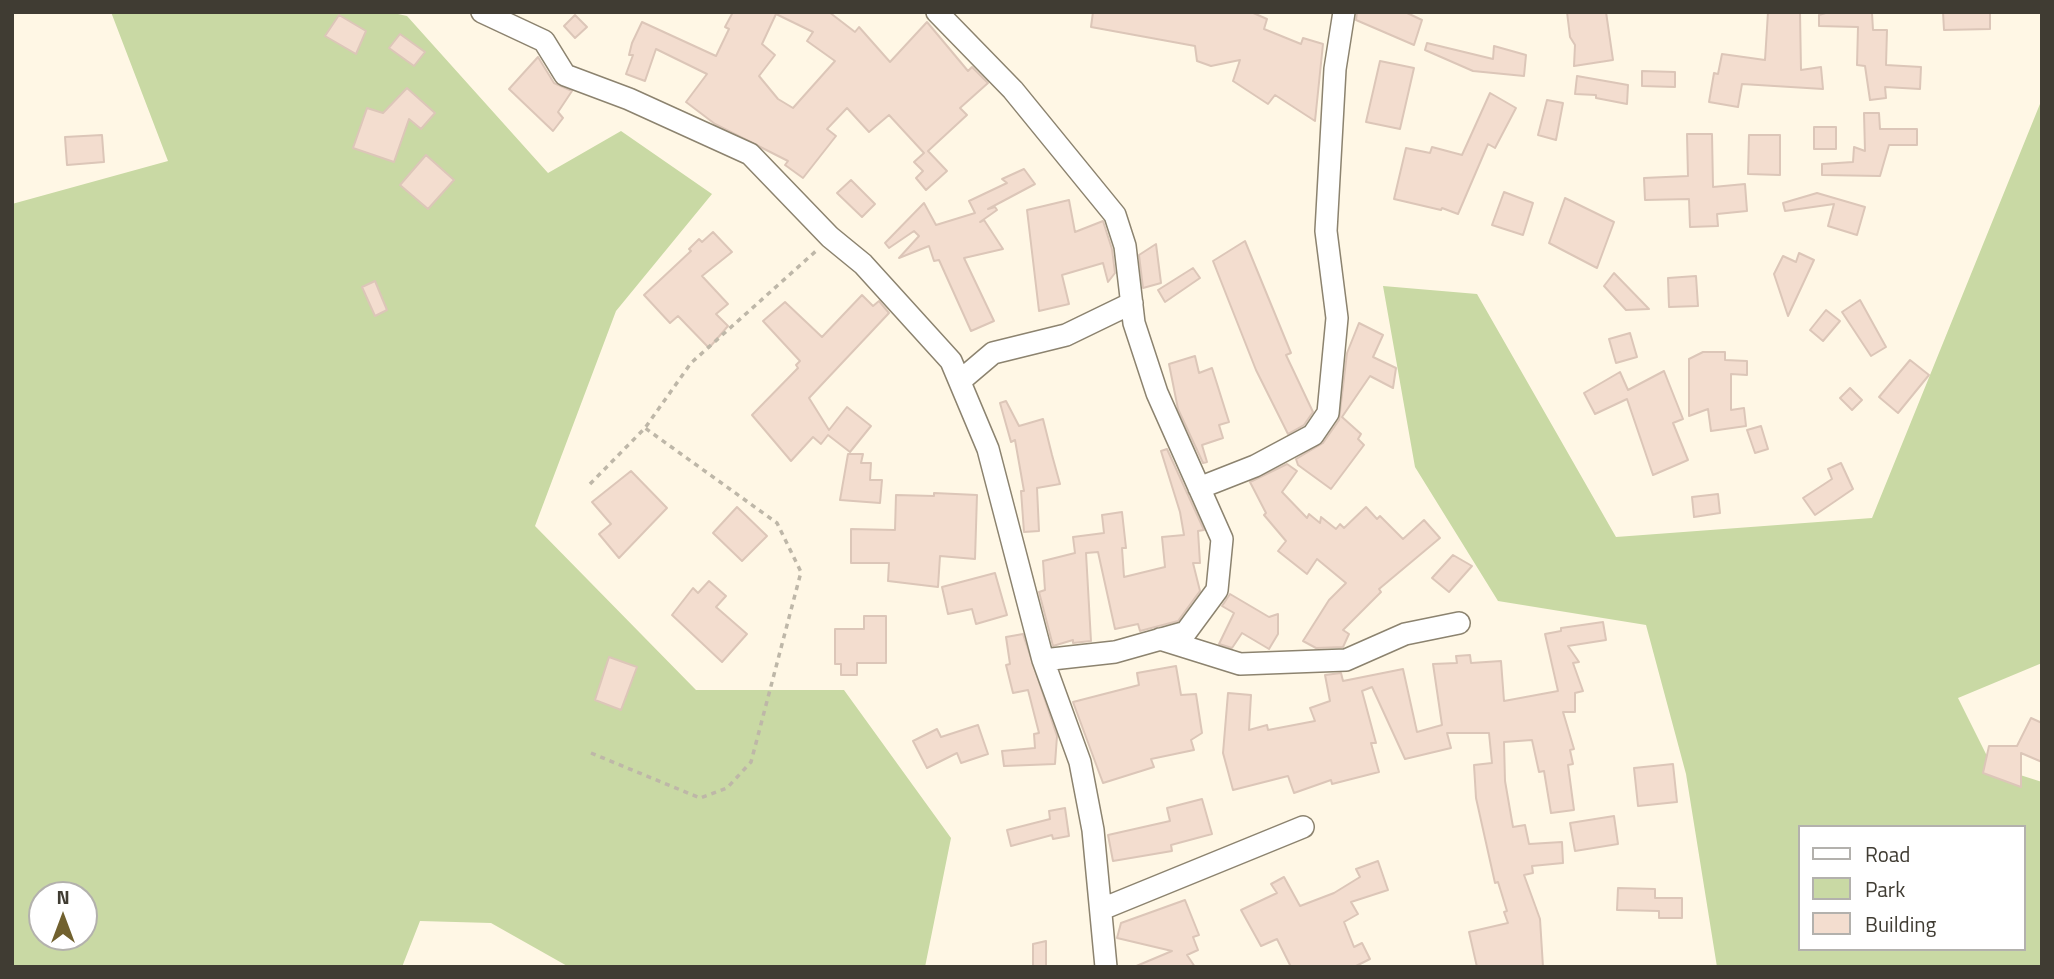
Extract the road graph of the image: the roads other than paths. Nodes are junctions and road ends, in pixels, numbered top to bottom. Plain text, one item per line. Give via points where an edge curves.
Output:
1 (482, 12) edge
2 (937, 12) edge
3 (1343, 12) edge
4 (1132, 303) junction
5 (960, 381) junction
6 (1199, 488) junction
7 (1459, 623) dead end
8 (1160, 639) junction
9 (1043, 660) junction
10 (1303, 827) dead end
11 (1102, 909) junction
12 (1105, 967) edge

1 - 5 street via 544,41 565,75 750,154 830,237 863,264 951,361
2 - 4 street via 1013,90 1115,215 1125,246
3 - 6 street via 1335,69 1326,231 1338,318 1328,413 1313,435 1255,466
4 - 5 street via 1066,335 993,353
4 - 6 street via 1157,393
5 - 9 street via 988,449
6 - 8 street via 1222,539 1217,590 1186,632
7 - 8 street via 1405,634 1346,660 1240,664
8 - 9 street via 1115,652
9 - 11 street via 1080,762
10 - 11 street
11 - 12 street

